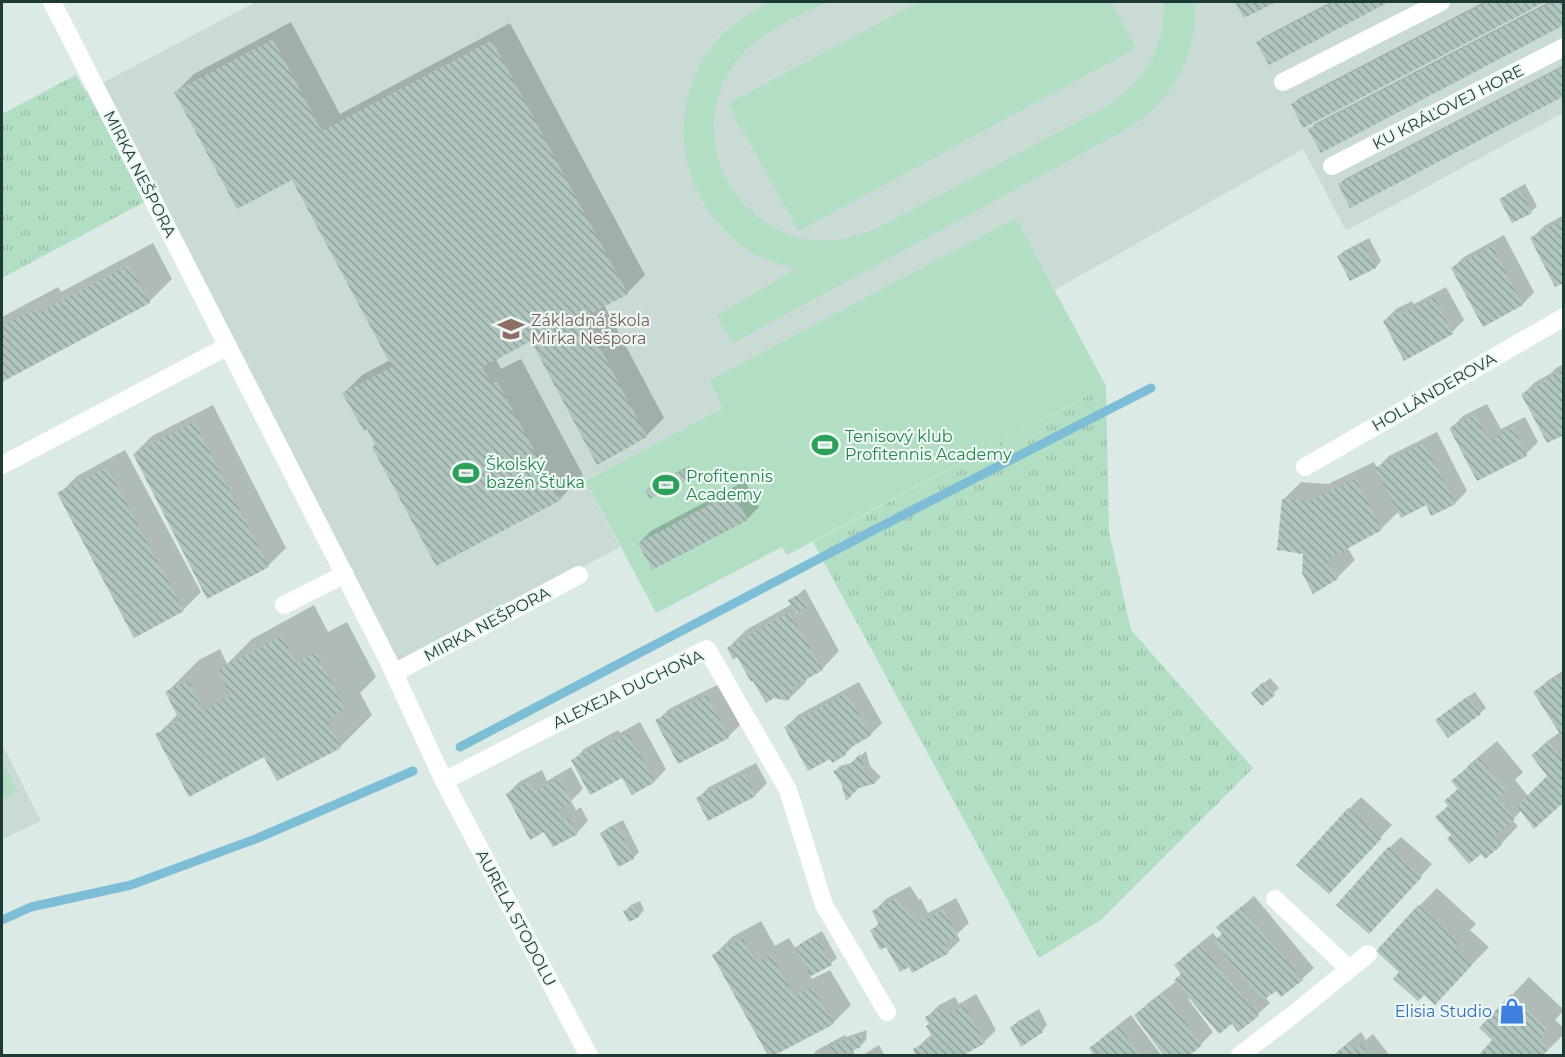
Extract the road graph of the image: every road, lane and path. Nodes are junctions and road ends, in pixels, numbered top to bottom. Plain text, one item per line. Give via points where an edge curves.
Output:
1 (52, 2) edge
2 (1441, 2) edge
3 (1563, 47) edge
4 (1283, 82) dead end
5 (1332, 166) dead end
6 (1563, 316) edge
7 (228, 346) junction
8 (2, 465) edge
9 (1305, 467) dead end
10 (345, 574) junction
11 (579, 575) dead end
12 (284, 605) dead end
13 (394, 674) junction
14 (444, 781) junction
15 (1275, 899) dead end
16 (1368, 954) dead end
17 (1349, 969) junction
18 (887, 1012) dead end
19 (589, 1056) edge
20 (1239, 1056) edge

1 - 7 street, MIRKA NEŠPORA
2 - 4 street
3 - 5 street, KU KRÁĽOVEJ HORE
6 - 9 street, HOLLÄNDEROVA
7 - 8 street
7 - 10 street, MIRKA NEŠPORA
10 - 12 street
10 - 13 street, MIRKA NEŠPORA
11 - 13 street, MIRKA NEŠPORA
13 - 14 street, MIRKA NEŠPORA
14 - 18 street, ALEXEJA DUCHOŇA via 708,649 788,790 824,905
14 - 19 street, AURELA STODOLU
15 - 17 street
16 - 17 street
17 - 20 street

